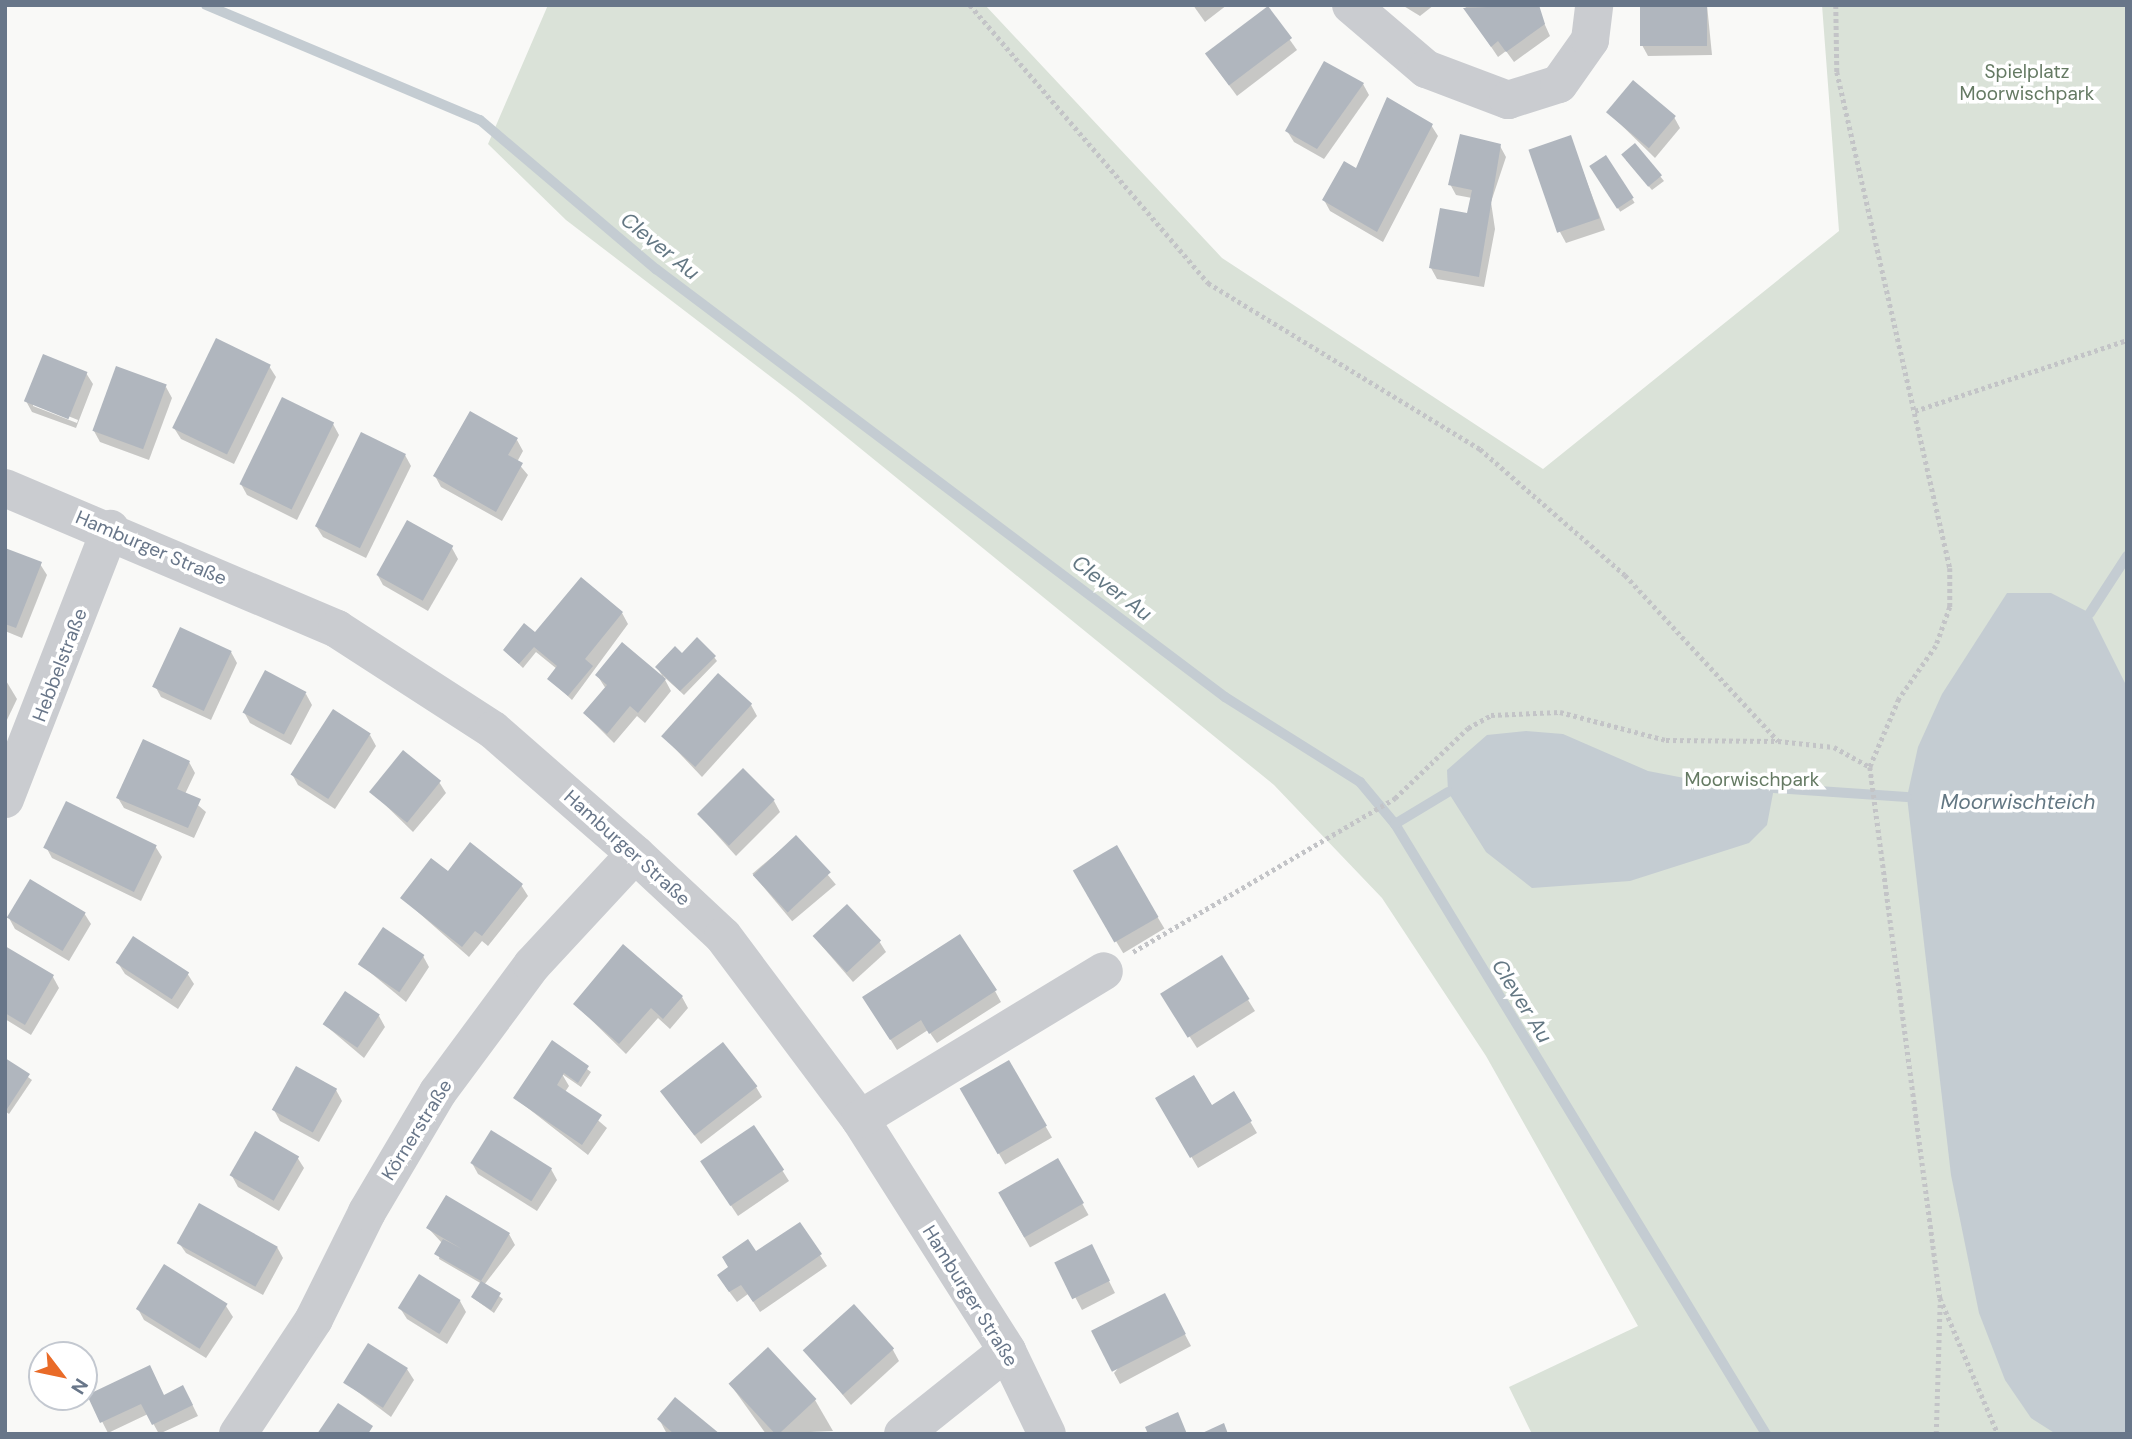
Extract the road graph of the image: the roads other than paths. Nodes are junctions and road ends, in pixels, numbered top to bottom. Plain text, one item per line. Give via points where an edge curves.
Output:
1 (1351, 5) edge
2 (1594, 5) edge
3 (5, 488) edge
4 (110, 528) junction
5 (5, 799) edge
6 (635, 853) junction
7 (1116, 963) road end
8 (860, 1119) junction
9 (1007, 1351) junction
10 (238, 1434) edge
11 (904, 1434) edge
12 (1047, 1434) edge

1 - 2 street via 1426,69 1508,100 1559,84 1590,40
3 - 4 street, Hamburger Straße
4 - 5 street, Hebbelstraße
4 - 6 street, Hamburger Straße via 337,629 493,730
6 - 8 street, Hamburger Straße via 723,936
6 - 10 street, Körnerstraße via 532,965 438,1092 367,1212 314,1319
7 - 8 street
8 - 9 street, Hamburger Straße
9 - 11 street
9 - 12 street, Hamburger Straße

